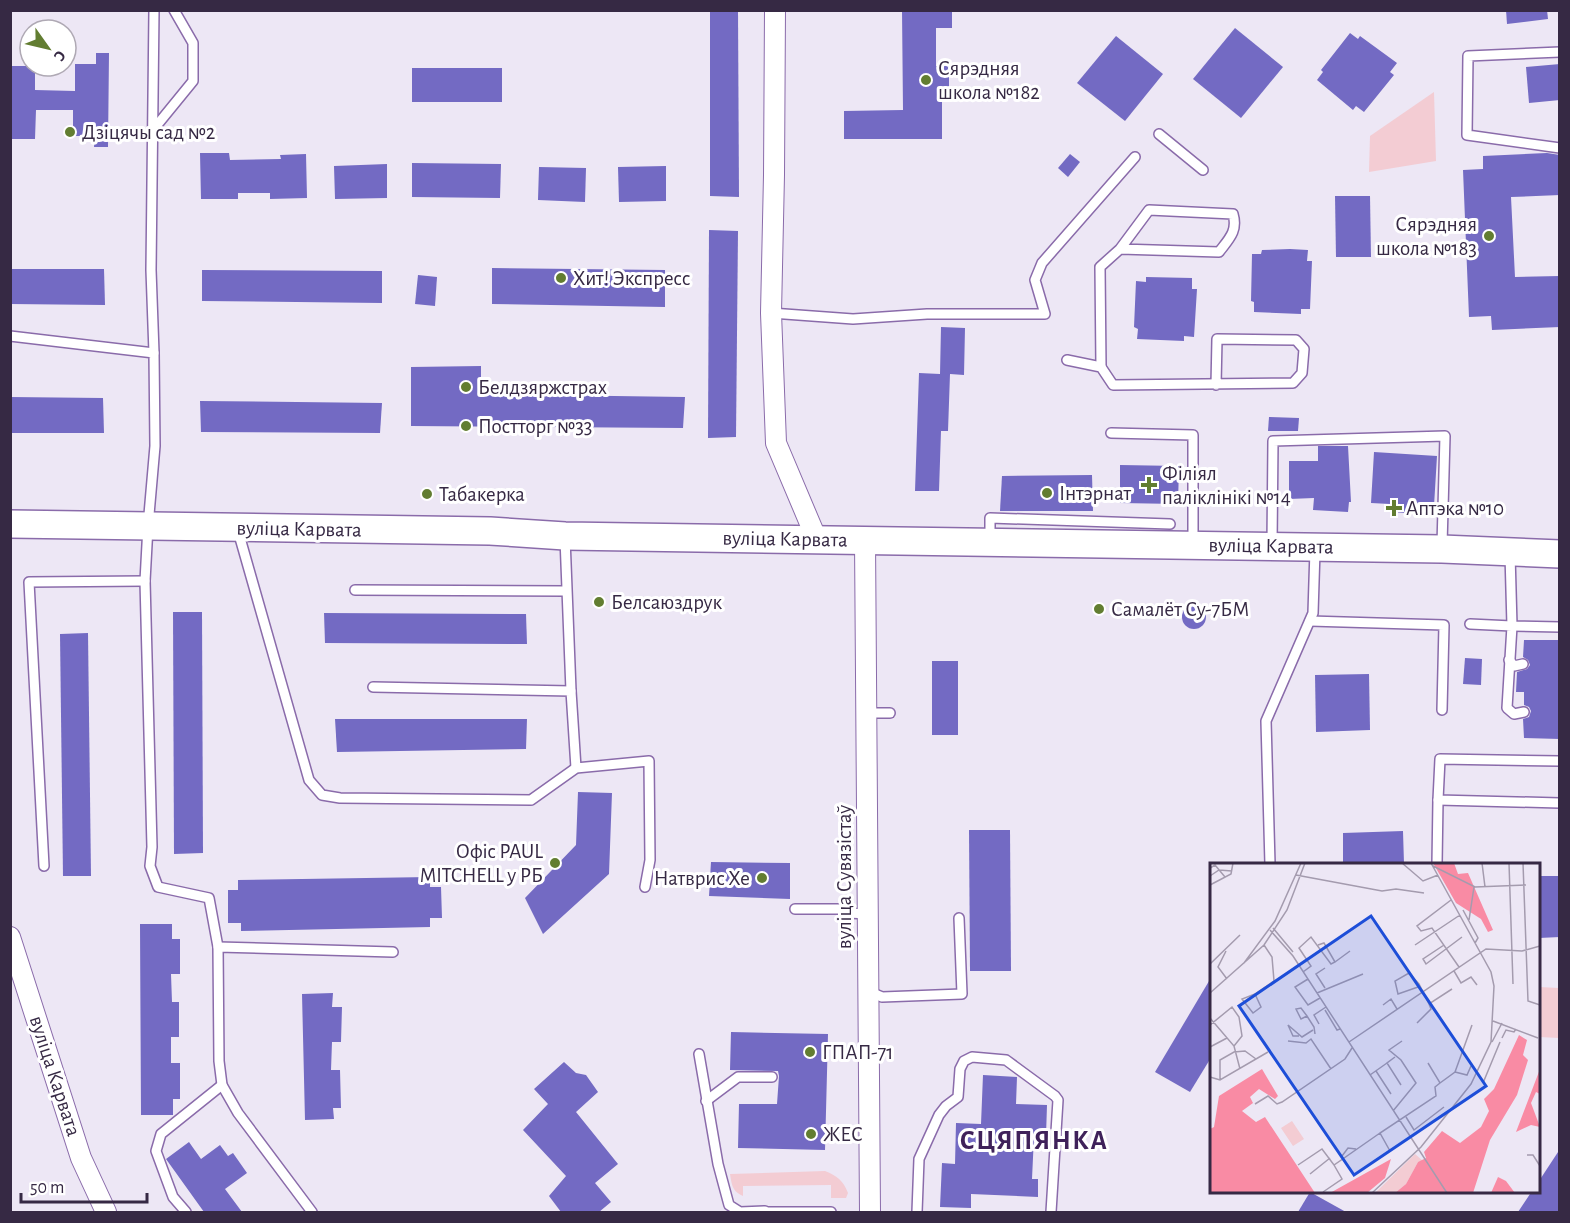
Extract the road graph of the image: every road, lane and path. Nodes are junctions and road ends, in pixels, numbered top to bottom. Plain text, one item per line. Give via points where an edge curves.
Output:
1 (154, 10) edge
2 (174, 10) edge
3 (775, 10) edge
4 (1560, 52) edge
5 (153, 130) junction
6 (1159, 134) dead end
7 (1560, 148) edge
8 (1135, 157) dead end
9 (1203, 170) dead end
10 (1120, 249) junction
11 (771, 313) junction
12 (10, 336) edge
13 (154, 352) junction
14 (1067, 360) dead end
15 (1101, 367) junction
16 (1216, 385) junction
17 (1112, 433) dead end
18 (10, 524) edge
19 (1170, 524) dead end
20 (148, 526) junction
21 (237, 528) junction
22 (565, 536) junction
23 (818, 540) junction
24 (865, 540) junction
25 (990, 542) junction
26 (1193, 545) junction
27 (1272, 546) junction
28 (1316, 547) junction
29 (1442, 549) junction
30 (1510, 552) junction
31 (1560, 554) edge
32 (145, 581) junction
33 (355, 590) dead end
34 (566, 591) junction
35 (1310, 621) junction
36 (1470, 624) dead end
37 (1512, 626) junction
38 (1560, 627) edge
39 (1509, 660) junction
40 (1523, 664) dead end
41 (373, 687) dead end
42 (571, 691) junction
43 (1442, 710) dead end
44 (1524, 712) dead end
45 (866, 713) junction
46 (890, 713) dead end
47 (1560, 761) edge
48 (576, 768) junction
49 (1438, 800) junction
50 (1560, 803) edge
51 (1270, 863) edge
52 (1437, 863) edge
53 (44, 866) dead end
54 (645, 887) dead end
55 (795, 909) dead end
56 (868, 914) junction
57 (959, 918) dead end
58 (10, 937) edge
59 (218, 947) junction
60 (393, 952) dead end
61 (868, 991) junction
62 (699, 1054) dead end
63 (772, 1077) dead end
64 (222, 1085) junction
65 (706, 1101) junction
66 (106, 1212) edge
67 (186, 1212) edge
68 (312, 1212) edge
69 (765, 1212) edge
70 (831, 1212) edge
71 (870, 1212) edge
72 (917, 1212) edge
73 (1051, 1212) edge

1 - 5 lane
2 - 5 lane via 193,43 193,81
3 - 11 street
4 - 7 lane via 1468,56 1467,135
5 - 13 lane
6 - 9 lane
8 - 11 lane via 1042,263 1035,280 1046,314 927,314 853,319
10 - 10 lane via 1219,252 1236,224 1233,214 1149,210
10 - 15 lane via 1100,267
11 - 23 street via 776,443
12 - 13 lane
13 - 20 lane via 155,446
14 - 15 lane
15 - 16 lane via 1113,386
16 - 16 lane via 1293,383 1302,373 1304,349 1296,340 1217,339
17 - 26 lane via 1193,435
18 - 20 street, вуліца Карвата
19 - 25 lane via 990,518
20 - 21 street, вуліца Карвата
20 - 32 lane
21 - 22 street, вуліца Карвата via 490,531
21 - 48 lane via 309,780 322,795 531,800
22 - 23 street, вуліца Карвата
22 - 34 lane
23 - 24 street, вуліца Карвата
24 - 25 street, вуліца Карвата
24 - 45 street, вуліца Сувязістаў
25 - 26 street, вуліца Карвата
26 - 27 street, вуліца Карвата
27 - 28 street, вуліца Карвата
27 - 29 lane via 1273,441 1445,435
28 - 29 street, вуліца Карвата
28 - 35 lane
29 - 30 street, вуліца Карвата
30 - 31 street, вуліца Карвата
30 - 37 lane
32 - 53 lane via 29,582
32 - 59 lane via 150,866 158,887 209,898
33 - 34 lane
34 - 42 lane
35 - 43 lane via 1444,625
35 - 51 lane via 1266,721
36 - 37 lane
37 - 38 lane
37 - 39 lane
39 - 40 lane via 1514,666
39 - 44 lane via 1507,708 1514,714
41 - 42 lane
42 - 48 lane
45 - 46 lane
45 - 56 street, вуліца Сувязістаў
47 - 49 lane via 1440,759
48 - 54 lane via 649,761 650,860
49 - 50 lane
49 - 52 lane
55 - 56 lane via 839,909 848,914
56 - 61 street, вуліца Сувязістаў
57 - 61 lane via 962,994 882,997
58 - 66 street, вуліца Карвата via 81,1158
59 - 60 lane
59 - 64 lane
61 - 71 street, вуліца Сувязістаў
62 - 65 lane
63 - 65 lane via 738,1077
64 - 67 lane via 161,1134 156,1151 173,1197
64 - 68 lane via 238,1113
65 - 69 lane via 729,1205 740,1212
69 - 70 lane
72 - 73 lane via 919,1158 939,1115 958,1097 960,1069 964,1060 972,1057 1006,1060 1058,1100

